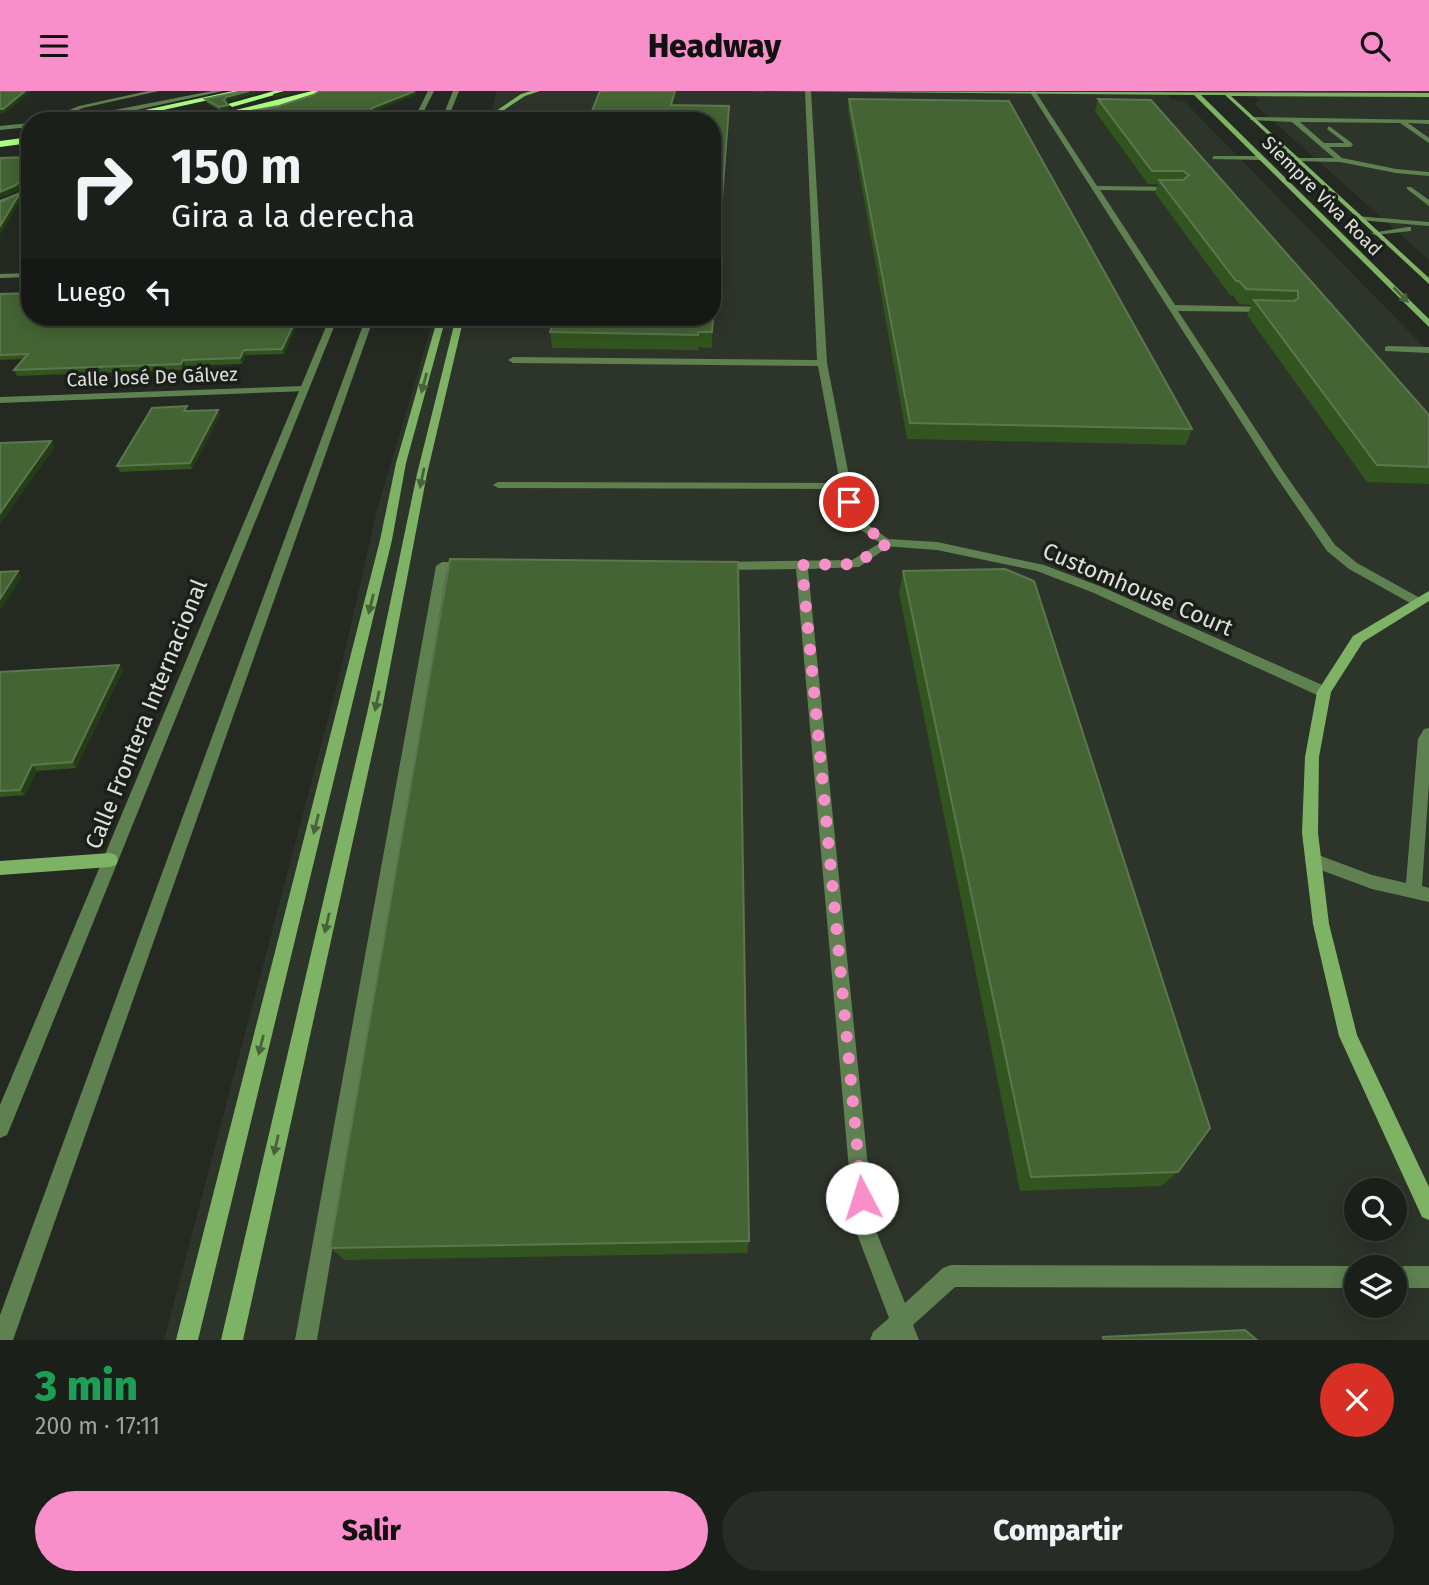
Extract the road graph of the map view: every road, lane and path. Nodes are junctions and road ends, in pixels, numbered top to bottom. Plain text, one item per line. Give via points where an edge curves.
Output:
1 (156, 91) edge
2 (220, 91) edge
3 (246, 91) edge
4 (284, 91) edge
5 (321, 91) edge
6 (431, 91) edge
7 (516, 91) edge
8 (537, 91) edge
9 (754, 91) edge
10 (808, 91) edge
11 (978, 92) edge
12 (1033, 92) edge
13 (1194, 92) edge
14 (1224, 92) edge
15 (457, 93) edge
16 (1405, 93) edge
17 (1429, 95) edge
18 (504, 97) dead end
19 (513, 101) junction
20 (499, 111) joint
21 (511, 111) dead end
22 (71, 112) edge
23 (109, 112) edge
24 (142, 112) edge
25 (191, 112) edge
26 (240, 112) edge
27 (420, 112) edge
28 (448, 112) edge
29 (1252, 119) junction
30 (1294, 120) junction
31 (1402, 122) junction
32 (1429, 123) edge
33 (0, 128) edge
34 (21, 128) edge
35 (1329, 128) dead end
36 (21, 130) edge
37 (0, 134) edge
38 (21, 141) edge
39 (1429, 141) edge
40 (0, 144) edge
41 (1322, 145) junction
42 (1214, 158) dead end
43 (1261, 158) junction
44 (1296, 160) junction
45 (1340, 160) junction
46 (1429, 174) edge
47 (1095, 188) junction
48 (1409, 188) dead end
49 (1179, 189) edge
50 (21, 193) edge
51 (0, 204) edge
52 (1429, 204) edge
53 (1359, 218) junction
54 (1429, 226) edge
55 (1375, 233) junction
56 (21, 275) edge
57 (0, 276) edge
58 (1429, 282) edge
59 (1172, 308) junction
60 (1273, 310) edge
61 (1429, 324) edge
62 (330, 326) edge
63 (367, 326) edge
64 (439, 326) edge
65 (458, 326) edge
66 (1388, 349) dead end
67 (1429, 349) edge
68 (513, 360) dead end
69 (822, 363) junction
70 (304, 389) junction
71 (0, 400) edge
72 (498, 485) dead end
73 (846, 486) junction
74 (888, 543) junction
75 (802, 565) junction
76 (486, 566) edge
77 (707, 566) edge
78 (1422, 598) edge
79 (1324, 692) junction
80 (1429, 733) edge
81 (110, 860) junction
82 (1313, 860) junction
83 (0, 868) edge
84 (1421, 893) edge
85 (0, 1128) edge
86 (1429, 1210) edge
87 (1344, 1277) edge
88 (1407, 1277) edge
89 (1429, 1277) edge
90 (904, 1331) edge
91 (2, 1340) edge
92 (187, 1340) edge
93 (232, 1340) edge
94 (306, 1340) edge
95 (881, 1340) edge

1 - 22 street
2 - 23 street
3 - 24 highway
4 - 25 highway
5 - 26 highway
6 - 27 street
7 - 19 main road
8 - 19 main road
9 - 10 main road
10 - 11 main road
10 - 69 street
11 - 12 main road
12 - 13 main road
12 - 47 street
13 - 14 main road
13 - 43 main road, Siempre Viva Road
14 - 16 main road
14 - 29 main road, Siempre Viva Road
15 - 28 street
16 - 17 main road
18 - 20 main road
19 - 20 main road
19 - 21 main road
29 - 30 street
29 - 44 main road, Siempre Viva Road
30 - 31 street
30 - 41 street
31 - 32 street
31 - 39 street
33 - 34 street
35 - 41 street via 1351,145
36 - 37 highway
38 - 40 highway
41 - 45 street
42 - 43 street
43 -> 61 main road, Siempre Viva Road
44 - 45 street
44 - 53 main road, Siempre Viva Road
45 - 46 street
47 - 49 street
47 - 59 street
48 - 52 street
50 - 51 street
53 - 54 street
53 - 55 main road, Siempre Viva Road
54 - 55 street
55 - 58 main road, Siempre Viva Road
56 - 57 street
59 - 60 street
59 - 78 street via 1331,548 1353,566
62 - 70 street, Calle Frontera Internacional
63 - 91 street
64 -> 92 main road via 401,463 383,554
65 -> 93 main road
66 - 67 street
68 - 69 street
69 - 73 street
70 - 71 street, Calle José De Gálvez
70 - 81 street, Calle Frontera Internacional
72 - 73 street
73 - 74 street via 852,519
74 - 75 street via 855,564
74 - 79 street, Customhouse Court via 937,546 1040,568
75 - 77 street
75 - 90 street via 864,1226
76 - 94 street via 442,566
78 - 79 main road via 1358,639
79 - 82 main road via 1312,757
80 - 84 street via 1425,739
81 - 83 main road
81 - 85 street, Calle Frontera Internacional
82 - 84 street via 1373,882
82 - 86 main road via 1321,924 1348,1035
87 - 90 street via 951,1276
88 - 89 street
90 - 95 street

